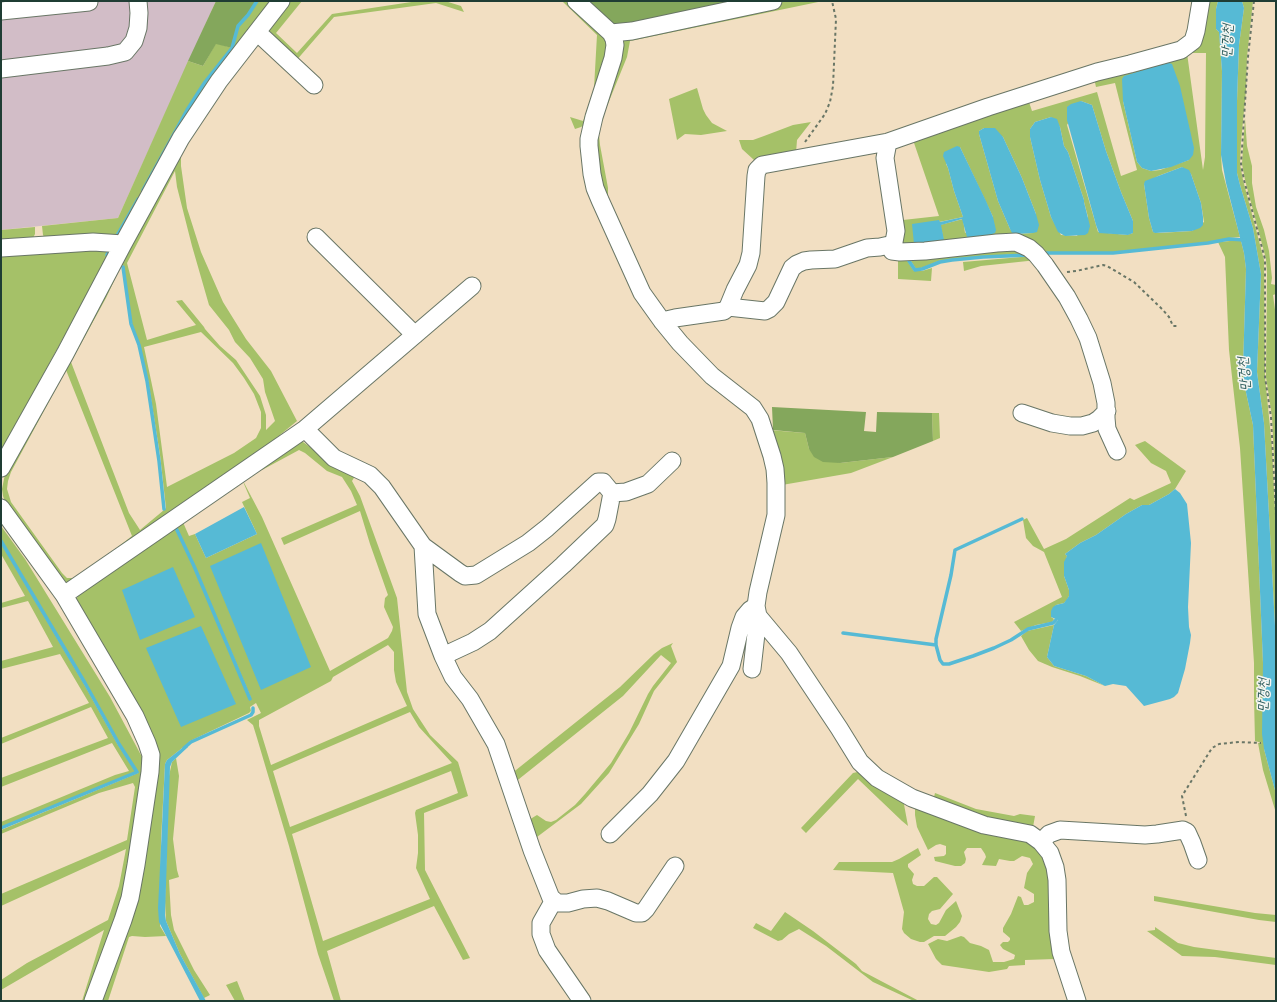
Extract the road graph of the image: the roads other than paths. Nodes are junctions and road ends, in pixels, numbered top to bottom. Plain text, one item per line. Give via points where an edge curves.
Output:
1 (138, 1) edge
2 (281, 1) edge
3 (576, 1) edge
4 (773, 1) edge
5 (1201, 1) edge
6 (89, 2) dead end
7 (49, 4) edge
8 (1, 11) edge
9 (257, 32) junction
10 (611, 33) junction
11 (1, 69) edge
12 (314, 85) dead end
13 (888, 142) junction
14 (316, 237) dead end
15 (123, 244) junction
16 (889, 245) junction
17 (1, 248) edge
18 (472, 286) dead end
19 (728, 307) junction
20 (662, 321) junction
21 (415, 335) junction
22 (1106, 411) junction
23 (1022, 413) dead end
24 (305, 429) junction
25 (1117, 451) dead end
26 (672, 461) dead end
27 (1, 468) edge
28 (612, 493) junction
29 (1, 508) edge
30 (423, 546) junction
31 (64, 595) junction
32 (757, 611) junction
33 (443, 656) junction
34 (752, 669) dead end
35 (610, 834) dead end
36 (1041, 842) junction
37 (1198, 860) dead end
38 (676, 866) dead end
39 (554, 900) junction
40 (93, 1001) edge
41 (582, 1001) edge
42 (1077, 1001) edge

1 - 11 street via 138,28 134,42 125,52
2 - 9 street
3 - 10 street
4 - 10 street via 632,32
5 - 13 street via 1195,37 1190,45 1181,50 1097,72
6 - 7 street
7 - 8 street
9 - 12 street
9 - 15 street via 219,81 181,138
10 - 20 street via 615,51 594,117 589,146 592,174 595,188 642,293
13 - 16 street via 885,158 896,231 894,242
13 - 19 street via 762,165 757,170 751,253
14 - 21 street
15 - 17 street via 93,242
15 - 27 street
16 - 19 street via 867,248 835,259 811,260 797,264 792,268 776,302 765,311
16 - 22 street via 892,251 900,252 1016,242 1029,248 1050,272 1079,318 1102,382
18 - 21 street
19 - 20 street via 724,311
20 - 32 street via 712,376 753,408 760,419 775,469 776,515 761,575
21 - 24 street
22 - 23 street via 1099,419 1082,426 1052,423
22 - 25 street via 1108,428
24 - 30 street via 334,458 370,475 382,487
24 - 31 street
26 - 28 street via 648,484 626,492
28 - 30 street via 603,482 598,482 538,535 476,575 465,576
28 - 33 street via 608,519 600,530 490,631
29 - 31 street
30 - 33 street via 427,614
31 - 40 street via 136,716 151,754 130,898
32 - 34 street
32 - 35 street via 750,610 744,618 731,666 676,761 650,794
32 - 36 street via 789,653 860,762 877,778 912,798 984,825 1030,834
33 - 39 street via 453,677 496,744 532,850
36 - 37 street via 1049,834 1060,830 1146,835 1184,830
36 - 42 street via 1050,853 1058,880 1058,932 1061,952
38 - 39 street via 642,913 597,898 568,903 557,903
39 - 41 street via 541,923 541,934 547,950

